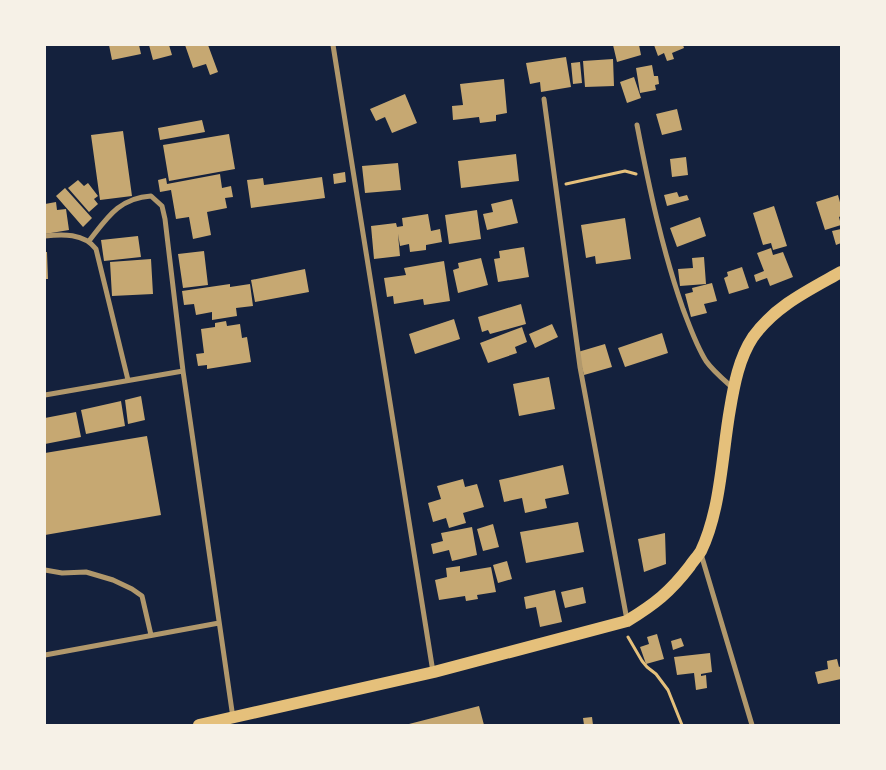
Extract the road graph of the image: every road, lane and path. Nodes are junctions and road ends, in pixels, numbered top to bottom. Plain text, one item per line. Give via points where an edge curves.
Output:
1 (333, 45) edge
2 (544, 100) dead end
3 (637, 125) dead end
4 (555, 186) junction
5 (650, 188) junction
6 (45, 236) edge
7 (89, 241) junction
8 (841, 272) edge
9 (183, 371) junction
10 (128, 380) junction
11 (733, 388) junction
12 (45, 395) edge
13 (700, 551) junction
14 (45, 570) edge
15 (624, 622) junction
16 (220, 623) junction
17 (151, 635) junction
18 (45, 655) edge
19 (434, 672) junction
20 (233, 718) junction
21 (199, 725) edge
22 (682, 725) edge
23 (752, 725) edge

1 - 19 street
2 - 4 street
3 - 5 street
4 - 5 path via 625,171 640,175
4 - 15 street via 580,367
5 - 11 street via 669,265 691,330 707,362
6 - 7 street via 66,234
7 - 9 street via 113,211 124,204 151,196 162,206
7 - 10 street via 96,248
8 - 11 main road via 785,305 766,322 743,356
9 - 10 street
9 - 16 street
10 - 12 street
11 - 13 main road via 719,486
13 - 15 main road via 674,586 648,609
13 - 23 street
14 - 17 street via 86,572 132,588 142,596
15 - 19 main road
15 - 22 path via 642,661 668,690
16 - 17 street
16 - 20 street
17 - 18 street
19 - 20 main road
20 - 21 main road

